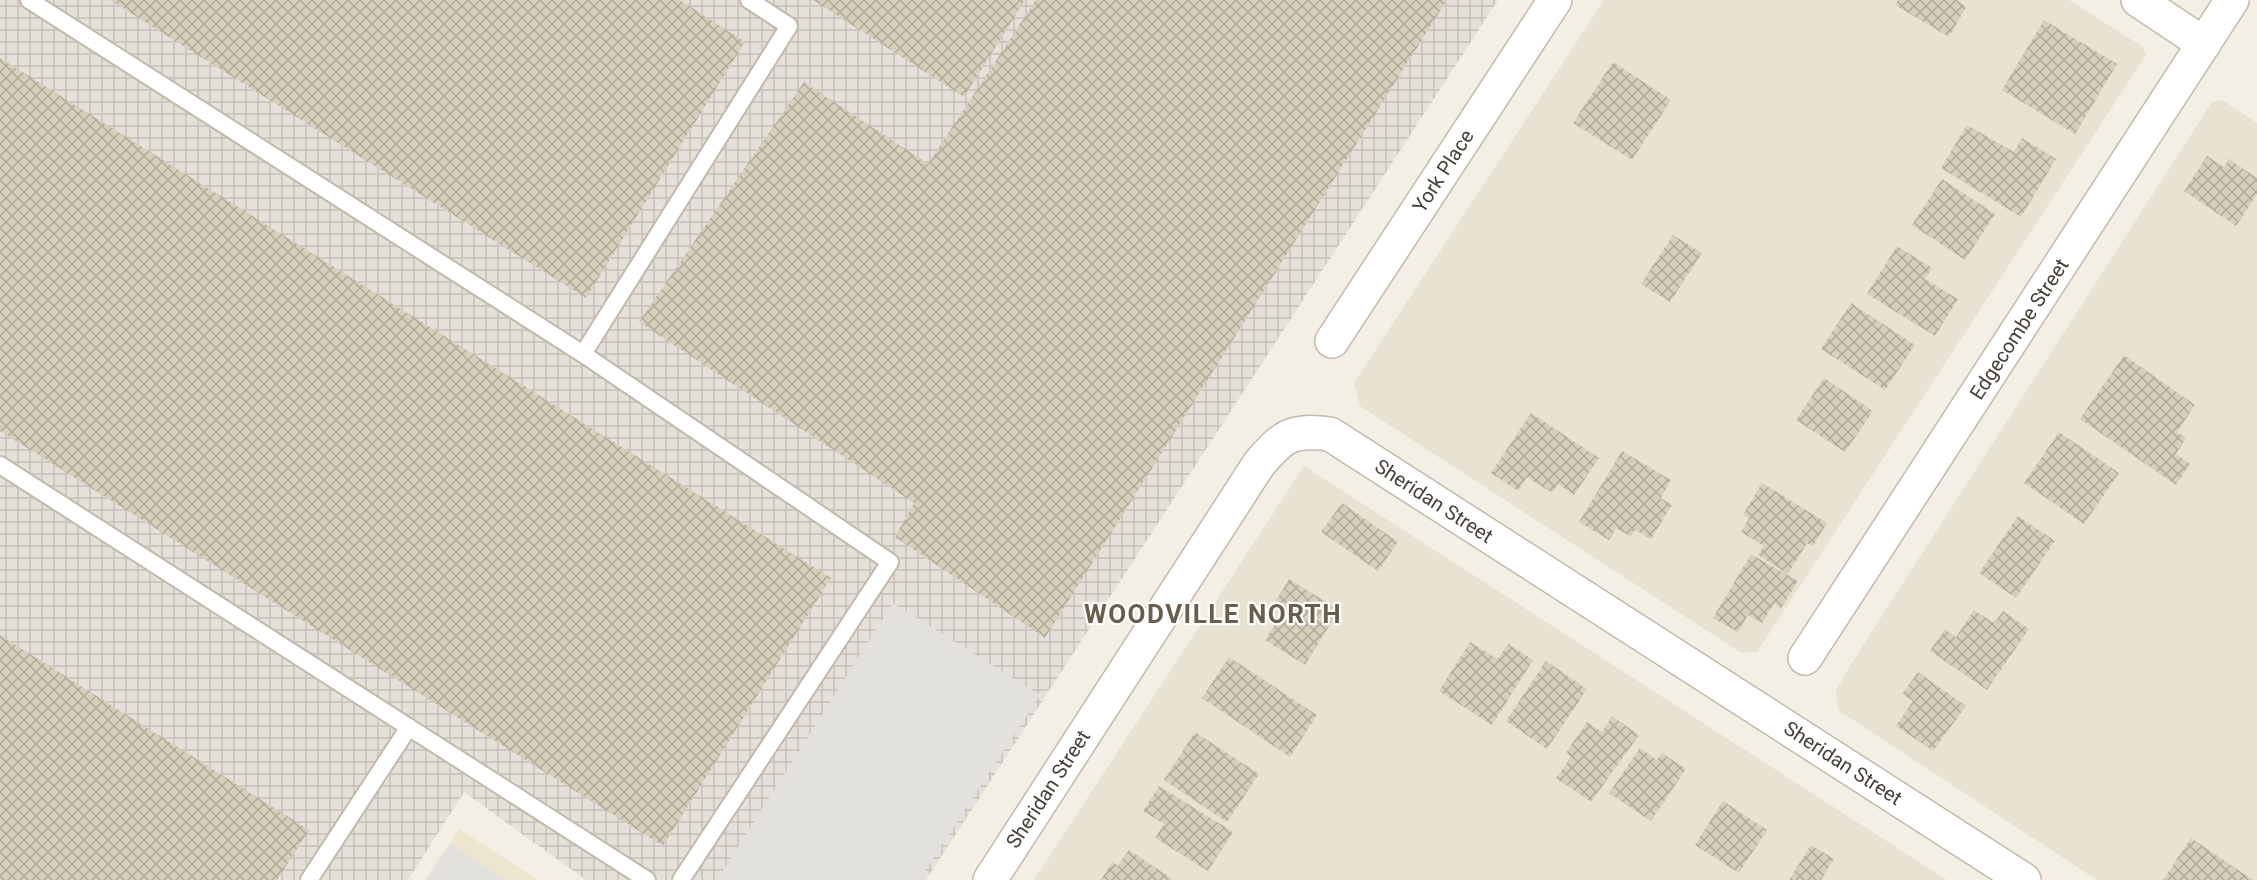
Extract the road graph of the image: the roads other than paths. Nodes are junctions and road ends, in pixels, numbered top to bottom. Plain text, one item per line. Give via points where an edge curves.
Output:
1 (28, 0) edge
2 (749, 0) edge
3 (1555, 0) edge
4 (2138, 0) edge
5 (2232, 0) edge
6 (2204, 44) junction
7 (1332, 341) dead end
8 (582, 354) junction
9 (3, 472) edge
10 (1805, 658) dead end
11 (409, 728) junction
12 (309, 880) edge
13 (647, 880) edge
14 (681, 880) edge
15 (990, 880) edge
16 (2024, 880) edge

1 - 8 lane
2 - 8 lane via 789,26
3 - 7 street, York Place
4 - 6 street
5 - 6 street, Edgecombe Street
6 - 10 street, Edgecombe Street
8 - 14 lane via 890,562
9 - 11 lane
11 - 12 lane
11 - 13 lane
15 - 16 street, Sheridan Street via 1259,464 1278,441 1298,433 1330,434

